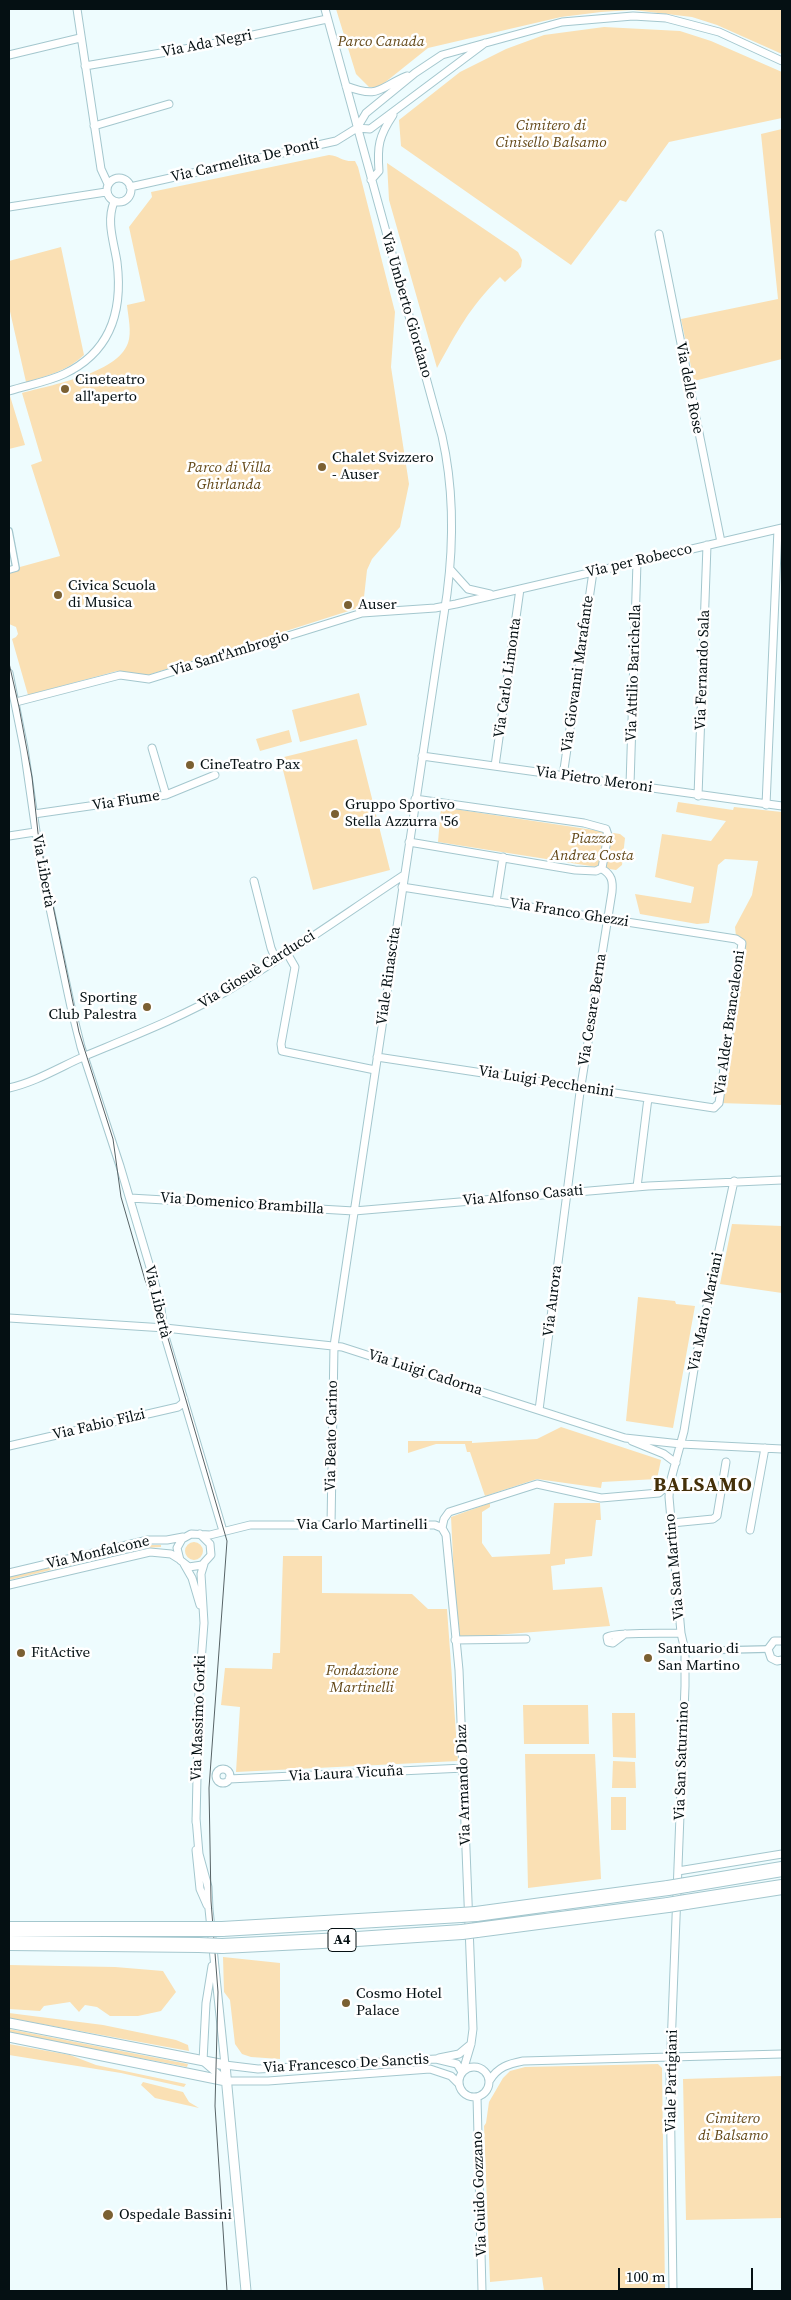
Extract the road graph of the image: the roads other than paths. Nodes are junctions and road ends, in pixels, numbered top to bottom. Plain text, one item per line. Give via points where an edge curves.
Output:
1 (77, 9) edge
2 (325, 9) edge
3 (327, 19) junction
4 (80, 38) junction
5 (487, 42) junction
6 (9, 55) edge
7 (782, 61) edge
8 (85, 66) junction
9 (415, 73) junction
10 (346, 86) junction
11 (169, 104) dead end
12 (396, 110) junction
13 (94, 126) junction
14 (357, 128) junction
15 (371, 180) junction
16 (130, 187) junction
17 (107, 188) junction
18 (114, 202) junction
19 (9, 207) edge
20 (658, 234) dead end
21 (9, 390) edge
22 (780, 528) edge
23 (9, 531) edge
24 (721, 542) junction
25 (707, 545) junction
26 (637, 562) junction
27 (450, 569) junction
28 (9, 570) edge
29 (593, 572) junction
30 (520, 589) junction
31 (495, 595) junction
32 (445, 606) junction
33 (779, 606) edge
34 (9, 673) edge
35 (16, 705) junction
36 (9, 710) edge
37 (152, 748) dead end
38 (422, 756) junction
39 (495, 766) junction
40 (215, 775) dead end
41 (563, 776) junction
42 (630, 785) junction
43 (166, 795) junction
44 (698, 796) junction
45 (415, 799) junction
46 (766, 805) junction
47 (782, 806) edge
48 (34, 814) junction
49 (35, 832) junction
50 (9, 836) edge
51 (409, 842) junction
52 (503, 857) junction
53 (602, 869) junction
54 (404, 874) junction
55 (254, 881) dead end
56 (402, 887) junction
57 (496, 902) junction
58 (608, 918) junction
59 (736, 939) joint
60 (287, 953) junction
61 (276, 960) junction
62 (84, 1056) junction
63 (378, 1057) junction
64 (375, 1070) junction
65 (581, 1087) junction
66 (9, 1088) edge
67 (648, 1098) junction
68 (714, 1108) joint
69 (782, 1180) edge
70 (734, 1181) junction
71 (636, 1187) junction
72 (566, 1192) junction
73 (130, 1198) junction
74 (354, 1211) junction
75 (9, 1318) edge
76 (163, 1328) junction
77 (334, 1346) junction
78 (184, 1398) junction
79 (539, 1410) junction
80 (625, 1438) junction
81 (681, 1444) junction
82 (9, 1446) edge
83 (765, 1448) junction
84 (782, 1450) edge
85 (726, 1462) dead end
86 (676, 1463) junction
87 (670, 1483) junction
88 (659, 1493) junction
89 (669, 1497) junction
90 (672, 1523) junction
91 (331, 1526) junction
92 (442, 1528) junction
93 (750, 1530) dead end
94 (223, 1531) junction
95 (200, 1534) junction
96 (188, 1535) junction
97 (182, 1562) junction
98 (204, 1564) junction
99 (9, 1574) edge
100 (9, 1585) edge
101 (204, 1618) junction
102 (681, 1633) junction
103 (625, 1634) dead end
104 (526, 1639) dead end
105 (455, 1640) junction
106 (782, 1641) edge
107 (768, 1649) junction
108 (685, 1651) junction
109 (782, 1660) edge
110 (464, 1768) junction
111 (229, 1779) dead end
112 (782, 1854) edge
113 (782, 1870) edge
114 (678, 1871) junction
115 (782, 1887) edge
116 (9, 1929) edge
117 (9, 1943) edge
118 (214, 1961) junction
119 (9, 2023) edge
120 (9, 2037) edge
121 (471, 2044) junction
122 (782, 2054) edge
123 (671, 2056) junction
124 (436, 2059) junction
125 (202, 2061) junction
126 (225, 2065) junction
127 (463, 2072) junction
128 (490, 2080) junction
129 (226, 2081) junction
130 (459, 2084) junction
131 (477, 2097) junction
132 (246, 2291) edge
133 (482, 2291) edge
134 (673, 2291) edge

1 - 4 street
2 - 3 street, Via Umberto Giordano
3 - 8 street, Via Ada Negri via 202,46
3 - 10 street, Via Umberto Giordano
4 - 6 street
4 - 8 street
5 - 7 street via 562,22 642,16 666,18 719,32
5 - 9 street via 442,55
5 - 12 street
8 - 13 street
9 - 10 street via 375,93
9 - 14 street via 366,113
10 - 14 street, Via Umberto Giordano
11 - 13 street
12 - 14 street via 370,129
12 - 15 street via 380,139 377,150 379,172
13 - 17 street
14 - 15 street, Via Umberto Giordano
14 - 16 street, Via Carmelita De Ponti via 336,141
15 - 27 street, Via Umberto Giordano via 445,452 452,513
16 - 17 street via 121,178 111,180
16 - 18 street via 128,198
17 - 18 street
17 - 19 street
18 - 21 street via 111,223 119,296 109,333 77,367 62,375
20 - 24 street, Via delle Rose
22 - 24 street, Via per Robecco
22 - 33 street
23 - 28 street via 16,568
24 - 25 street, Via per Robecco
25 - 26 street, Via per Robecco
25 - 44 street, Via Fernando Sala
26 - 29 street, Via per Robecco
26 - 42 street, Via Attilio Barichella
27 - 31 street, Via per Robecco via 468,588
27 - 32 street, Via Umberto Giordano
29 - 30 street, Via per Robecco
29 - 41 street, Via Giovanni Marafante
30 - 31 street, Via per Robecco
30 - 39 street, Via Carlo Limonta
31 - 32 street, Via per Robecco
32 - 35 street, Via Sant'Ambrogio via 362,613 149,679 120,675
32 - 38 street, Viale Rinascita
33 - 46 street
34 - 35 street, Via Libertà
35 - 36 street, Via Sant'Ambrogio
35 - 48 street, Via Libertà
37 - 43 street
38 - 39 street, Via Pietro Meroni
38 - 45 street, Viale Rinascita
39 - 41 street, Via Pietro Meroni
40 - 43 street, Via Fiume
41 - 42 street, Via Pietro Meroni
42 - 44 street, Via Pietro Meroni
43 - 48 street, Via Fiume
44 - 46 street, Via Pietro Meroni
45 - 51 street, Viale Rinascita
45 - 53 street via 606,828 608,835
46 - 47 street, Via Pietro Meroni
48 - 49 street, Via Libertà
49 - 50 street
49 - 62 street, Via Libertà via 58,951
51 - 52 street
51 - 54 street, Viale Rinascita
52 - 53 street via 575,870
52 - 57 street
53 - 58 street via 608,872 613,882
54 - 56 street, Viale Rinascita
54 - 60 street, Via Giosuè Carducci
55 - 61 street via 270,948
56 - 57 street, Via Franco Ghezzi
56 - 63 street, Viale Rinascita
57 - 58 street, Via Franco Ghezzi
58 - 59 street, Via Franco Ghezzi
58 - 65 street, Via Cesare Berna
59 - 68 street, Via Alder Brancaleoni via 742,943 719,1103
60 - 61 street, Via Giosuè Carducci
60 - 64 street via 295,967 282,1051
61 - 62 street, Via Giosuè Carducci via 184,1014
62 - 66 street, Via Giosuè Carducci via 29,1083
62 - 73 street, Via Libertà
63 - 64 street, Viale Rinascita
63 - 65 street, Via Luigi Pecchenini
64 - 74 street, Viale Rinascita
65 - 67 street, Via Luigi Pecchenini
65 - 72 street, Via Cesare Berna
67 - 68 street, Via Luigi Pecchenini
67 - 71 street
69 - 70 street, Via Alfonso Casati
70 - 71 street, Via Alfonso Casati
70 - 81 street, Via Mario Mariani
71 - 72 street, Via Alfonso Casati
72 - 74 street, Via Alfonso Casati
72 - 79 street, Via Aurora
73 - 74 street, Via Domenico Brambilla
73 - 76 street, Via Libertà via 160,1300
74 - 77 street, Viale Rinascita
75 - 76 street, Via Luigi Cadorna
76 - 77 street, Via Luigi Cadorna
76 - 78 street, Via Libertà
77 - 79 street, Via Luigi Cadorna
77 - 91 street, Via Beato Carino
78 - 82 street, Via Fabio Filzi via 178,1406
78 - 94 street, Via Libertà
79 - 80 street, Via Luigi Cadorna
80 - 81 street, Via Luigi Cadorna
80 - 86 street via 664,1454
81 - 83 street, Via Luigi Cadorna
81 - 86 street, Via Mario Mariani
83 - 84 street, Via Luigi Cadorna
83 - 93 street
85 - 90 street via 717,1516
86 - 87 street, Via San Martino
87 - 88 street
87 - 89 street, Via San Martino
88 - 89 street, Via Carlo Martinelli
88 - 92 street, Via Carlo Martinelli via 601,1498 537,1484 449,1512
89 - 90 street, Via San Martino
90 - 102 street, Via San Martino
91 - 92 street, Via Carlo Martinelli via 435,1525
91 - 94 street, Via Carlo Martinelli via 250,1525
92 - 105 street, Via Armando Diaz via 446,1535
94 - 95 street, Via Carlo Martinelli
95 - 96 street
95 - 98 street via 211,1547 210,1556
96 - 97 street via 177,1548
96 - 99 street, Via Monfalcone via 170,1540 148,1540
97 - 98 street via 194,1567
97 - 100 street, Via Monfalcone via 171,1554 150,1552
97 - 101 street, Via Massimo Gorki via 192,1578
98 - 101 street, Via Massimo Gorki via 201,1574
101 - 118 street, Via Massimo Gorki via 198,1697 196,1818 199,1854 208,1887
102 - 103 street
102 - 108 street, Via San Martino
104 - 105 street
105 - 110 street, Via Armando Diaz
106 - 107 street via 774,1641
107 - 108 street
107 - 109 street via 771,1658
108 - 114 street, Via San Saturnino
110 - 111 street, Via Laura Vicuña
110 - 121 street, Via Armando Diaz
112 - 114 street
113 - 116 highway, A4, bridge via 476,1914 199,1930
114 - 123 street, Viale Partigiani
115 - 117 highway, A4, bridge via 462,1932 222,1946
118 - 125 street, Via Massimo Gorki via 206,2003
118 - 126 street, Via Massimo Gorki
119 - 125 street
120 - 129 street
121 - 124 street via 452,2057
121 - 127 street, Via Armando Diaz
122 - 123 street
123 - 128 street via 523,2061 505,2065
123 - 134 street, Viale Partigiani
124 - 126 street, Via Francesco De Sanctis via 258,2069
124 - 127 street, Via Francesco De Sanctis via 457,2064
125 - 126 street
125 - 129 street
126 - 129 street, Via Massimo Gorki
127 - 128 street via 477,2067 483,2069
127 - 130 street
128 - 131 street via 487,2092
129 - 130 street, Via Francesco De Sanctis via 430,2069 451,2076
129 - 132 street, Via Massimo Gorki
130 - 131 street via 465,2095
131 - 133 street, Via Guido Gozzano

